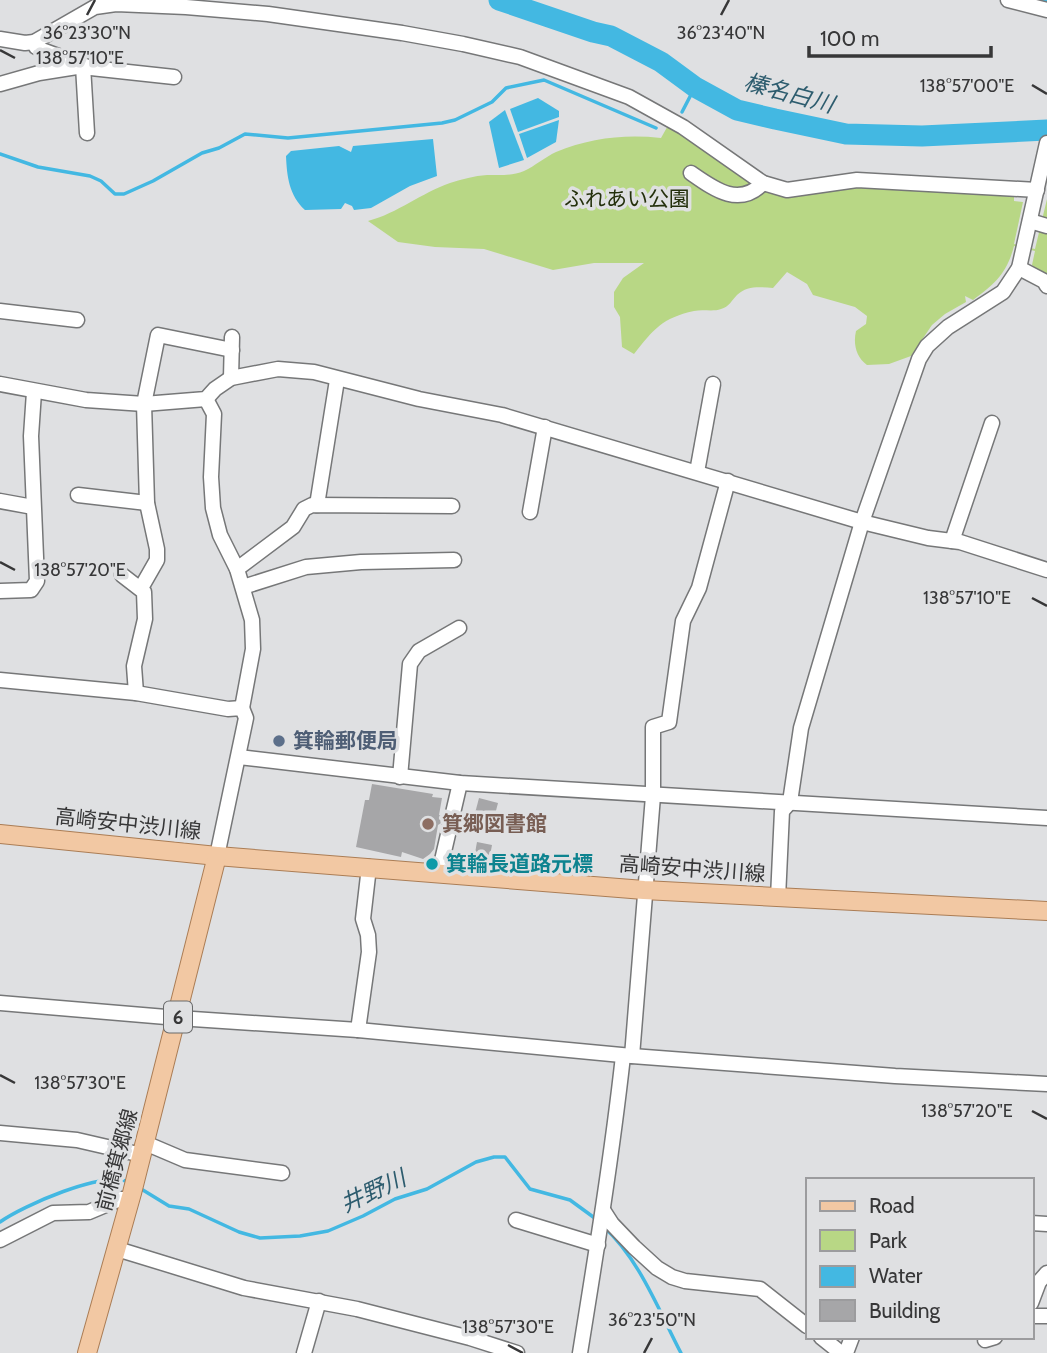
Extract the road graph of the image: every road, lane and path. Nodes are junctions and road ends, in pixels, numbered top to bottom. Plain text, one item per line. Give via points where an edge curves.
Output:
1 (1008, 0) edge
2 (1047, 10) edge
3 (0, 39) edge
4 (34, 42) junction
5 (83, 66) junction
6 (174, 77) dead end
7 (0, 84) edge
8 (87, 133) dead end
9 (1047, 143) edge
10 (691, 173) dead end
11 (763, 183) junction
12 (1037, 187) junction
13 (1030, 221) junction
14 (1047, 226) edge
15 (1019, 268) junction
16 (1047, 286) edge
17 (0, 311) edge
18 (77, 320) dead end
19 (231, 378) junction
20 (338, 380) junction
21 (0, 384) edge
22 (713, 384) dead end
23 (34, 392) junction
24 (206, 399) junction
25 (144, 404) junction
26 (992, 423) dead end
27 (545, 427) junction
28 (697, 472) junction
29 (728, 481) junction
30 (78, 495) dead end
31 (0, 501) edge
32 (147, 503) junction
33 (317, 505) junction
34 (452, 506) dead end
35 (33, 507) junction
36 (530, 512) dead end
37 (862, 522) junction
38 (952, 541) junction
39 (454, 560) dead end
40 (237, 569) junction
41 (1047, 570) edge
42 (122, 575) dead end
43 (243, 587) junction
44 (141, 588) junction
45 (0, 591) edge
46 (459, 628) dead end
47 (0, 680) edge
48 (136, 693) junction
49 (243, 708) junction
50 (239, 757) junction
51 (400, 777) junction
52 (460, 783) junction
53 (653, 796) junction
54 (790, 802) junction
55 (1047, 818) edge
56 (0, 834) edge
57 (217, 856) junction
58 (369, 867) junction
59 (439, 873) junction
60 (644, 890) junction
61 (778, 898) junction
62 (1047, 911) edge
63 (0, 1003) edge
64 (178, 1018) junction
65 (358, 1030) junction
66 (627, 1056) junction
67 (1047, 1084) edge
68 (0, 1133) edge
69 (143, 1149) junction
70 (282, 1173) dead end
71 (133, 1189) junction
72 (516, 1220) dead end
73 (601, 1226) junction
74 (0, 1240) edge
75 (117, 1249) junction
76 (1047, 1273) edge
77 (1033, 1298) edge
78 (319, 1301) junction
79 (806, 1325) edge
80 (824, 1339) edge
81 (87, 1353) edge
82 (304, 1353) edge
83 (517, 1353) edge
84 (580, 1353) edge
85 (841, 1353) edge

1 - 2 street
3 - 4 street
4 - 5 street via 42,50
4 - 11 street via 94,7 117,4 268,14 463,44 543,64 629,97 683,127
5 - 6 street
5 - 7 street
5 - 8 street
9 - 12 street
10 - 11 street via 734,195 756,191
11 - 12 street via 787,190 858,180
12 - 13 street
13 - 14 street
13 - 15 street
15 - 16 street
15 - 37 street via 1003,292 927,346
17 - 18 street
19 - 20 street via 294,369
19 - 24 street
19 - 25 street via 232,344 158,335
20 - 27 street
20 - 33 street
21 - 23 street
22 - 28 street
23 - 25 street
23 - 35 street
24 - 25 street
24 - 40 street via 214,414 213,508
25 - 32 street
26 - 38 street
27 - 28 street
27 - 36 street
28 - 29 street
29 - 37 street
29 - 53 street via 699,589 683,621 669,722 653,727
30 - 32 street
31 - 35 street
32 - 44 street via 157,549
33 - 34 street
33 - 40 street via 304,509 293,527
35 - 45 street via 37,581 31,590
37 - 38 street
37 - 54 street via 801,728
38 - 41 street
39 - 43 street via 306,567
40 - 43 street
42 - 44 street
43 - 49 street via 253,620
44 - 48 street via 146,607 135,653
46 - 51 street via 419,651 410,664
47 - 48 street
48 - 49 street
49 - 50 street via 246,718
50 - 51 street
50 - 57 street
51 - 52 street
52 - 53 street
52 - 59 street
53 - 54 street
53 - 60 street
54 - 55 street
54 - 61 street via 782,811
56 - 57 main road, 高崎安中渋川線
57 - 58 main road, 高崎安中渋川線
57 - 64 main road, 前橋箕郷線 / 6
58 - 59 main road, 高崎安中渋川線
58 - 65 street via 363,919 369,952
59 - 60 main road, 高崎安中渋川線
60 - 61 main road, 高崎安中渋川線
60 - 66 street
61 - 62 main road, 高崎安中渋川線
63 - 64 street
64 - 65 street
64 - 69 main road, 前橋箕郷線 / 6
65 - 66 street
66 - 67 street
66 - 73 street
68 - 69 street
69 - 70 street via 185,1160
69 - 71 main road, 前橋箕郷線 / 6
71 - 74 street via 89,1212 53,1213
71 - 75 main road, 前橋箕郷線 / 6
72 - 73 street
73 - 79 street via 612,1224 672,1277 760,1289
73 - 84 street
75 - 78 street via 244,1288
75 - 81 main road, 前橋箕郷線 / 6
76 - 77 street
78 - 82 street
78 - 83 street
80 - 85 street

